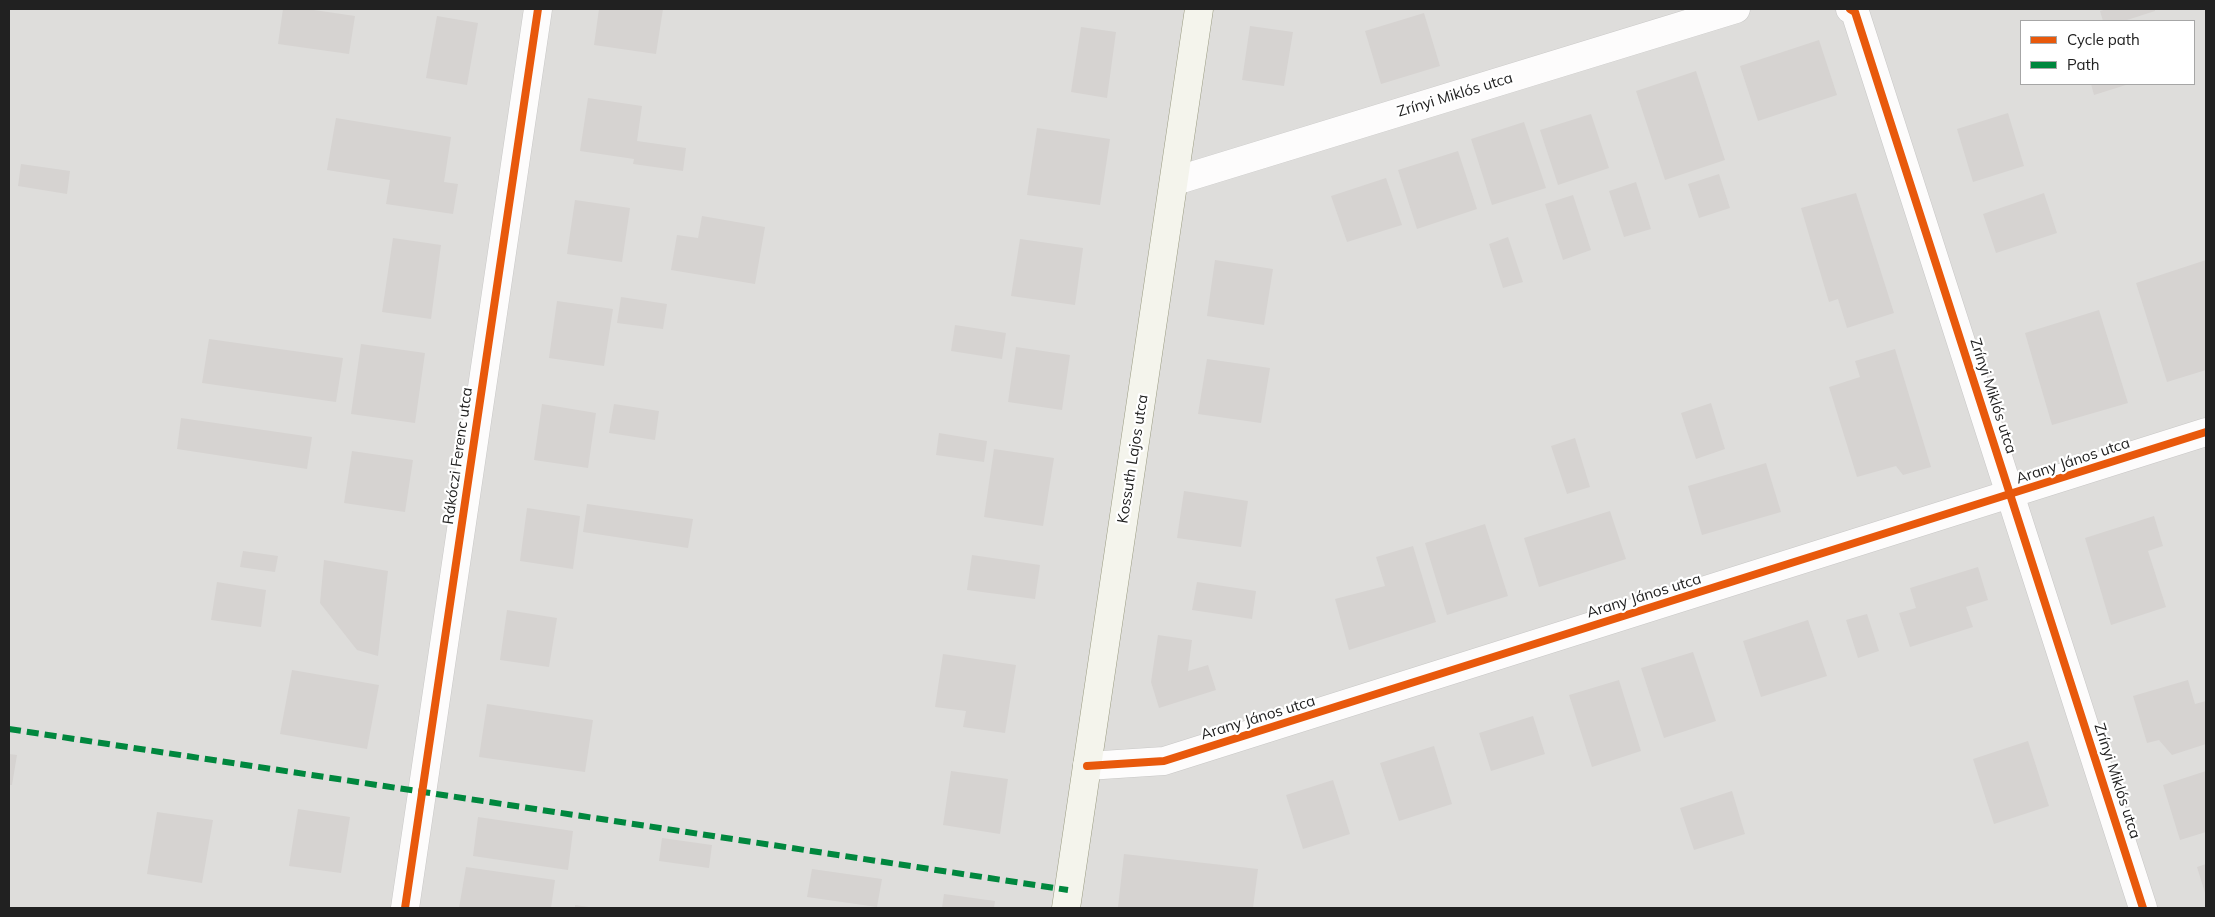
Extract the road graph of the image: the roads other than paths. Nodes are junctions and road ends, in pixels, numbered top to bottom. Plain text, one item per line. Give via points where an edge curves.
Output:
1 (538, 9) edge
2 (1199, 9) edge
3 (1736, 9) edge
4 (1850, 9) edge
5 (1175, 181) junction
6 (2206, 432) edge
7 (2011, 495) junction
8 (1086, 766) junction
9 (405, 908) edge
10 (1066, 908) edge
11 (2143, 908) edge

1 - 9 street, Rákóczi Ferenc utca
2 - 5 main road, Kossuth Lajos utca
3 - 5 street, Zrínyi Miklós utca
4 - 7 street, Zrínyi Miklós utca via 1855,12
5 - 8 main road, Kossuth Lajos utca
6 - 7 street, Arany János utca
7 - 8 street, Arany János utca via 1164,761
7 - 11 street, Zrínyi Miklós utca
8 - 10 main road, Kossuth Lajos utca

